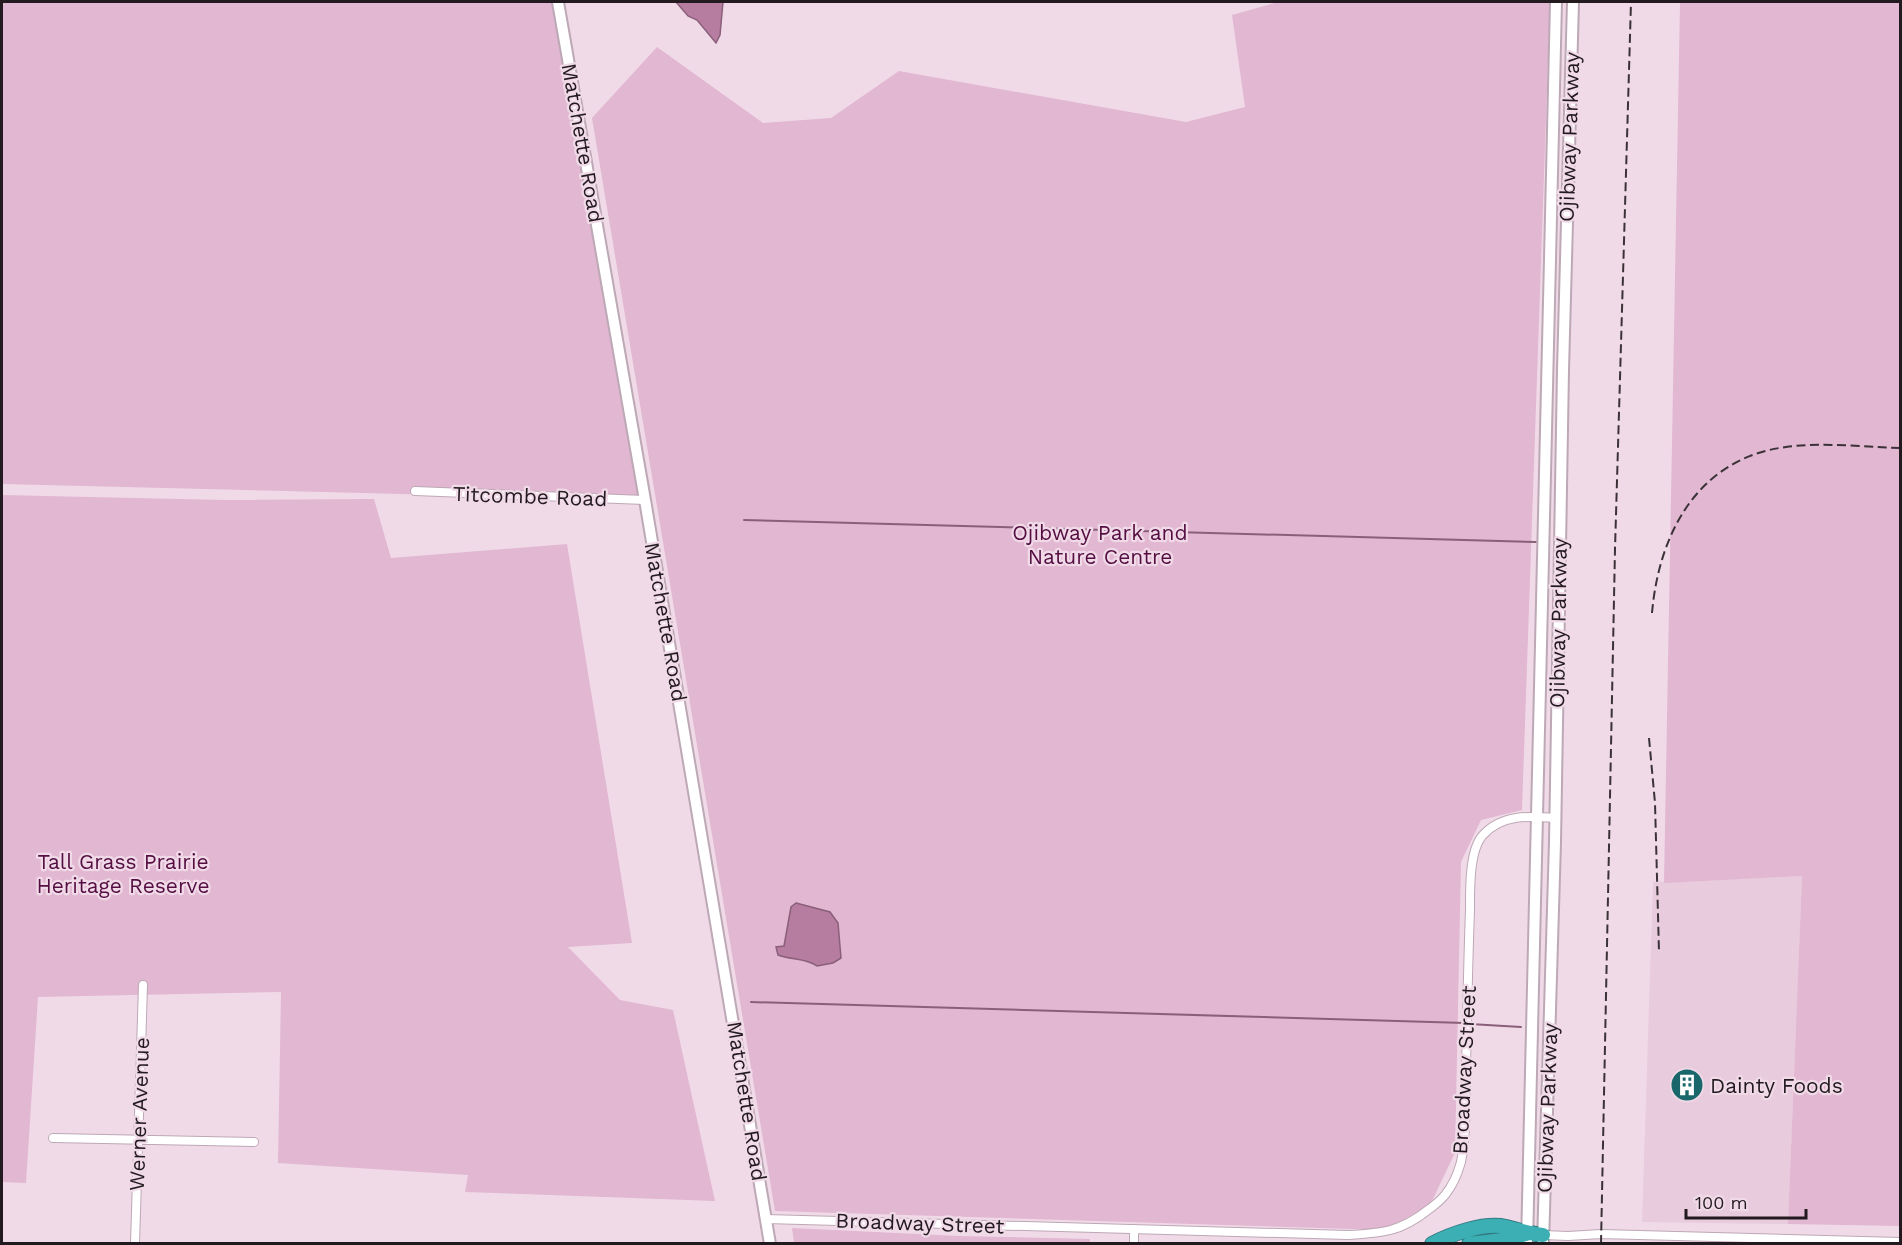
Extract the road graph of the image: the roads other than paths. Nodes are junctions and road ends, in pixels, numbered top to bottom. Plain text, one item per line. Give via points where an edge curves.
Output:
1 (558, 2) edge
2 (1556, 2) edge
3 (1573, 2) edge
4 (416, 491) dead end
5 (645, 500) junction
6 (1537, 817) junction
7 (1555, 818) junction
8 (143, 985) dead end
9 (53, 1138) dead end
10 (138, 1139) junction
11 (254, 1142) dead end
12 (766, 1219) junction
13 (1134, 1229) junction
14 (1528, 1239) edge
15 (1543, 1239) edge
16 (1710, 1240) edge
17 (1900, 1242) edge
18 (135, 1244) edge
19 (770, 1244) edge
20 (1134, 1244) edge
21 (1432, 1244) edge
22 (1469, 1244) edge

1 - 5 main road, Matchette Road
2 - 6 main road, Ojibway Parkway
3 - 7 main road, Ojibway Parkway
4 - 5 street, Titcombe Road
5 - 12 main road, Matchette Road
6 - 7 street, Broadway Street
6 - 13 street, Broadway Street via 1509,818 1496,825 1482,836 1474,852 1462,1155 1453,1182 1440,1201 1414,1221 1380,1233
6 - 14 main road, Ojibway Parkway
7 - 15 main road, Ojibway Parkway
8 - 10 street, Werner Avenue
9 - 10 street
10 - 11 street
10 - 18 street, Werner Avenue
12 - 13 street, Broadway Street
12 - 19 main road, Matchette Road
13 - 20 street
14 - 15 highway
14 - 21 highway via 1504,1226 1461,1232
14 - 22 highway
15 - 16 street via 1601,1234
16 - 17 street

